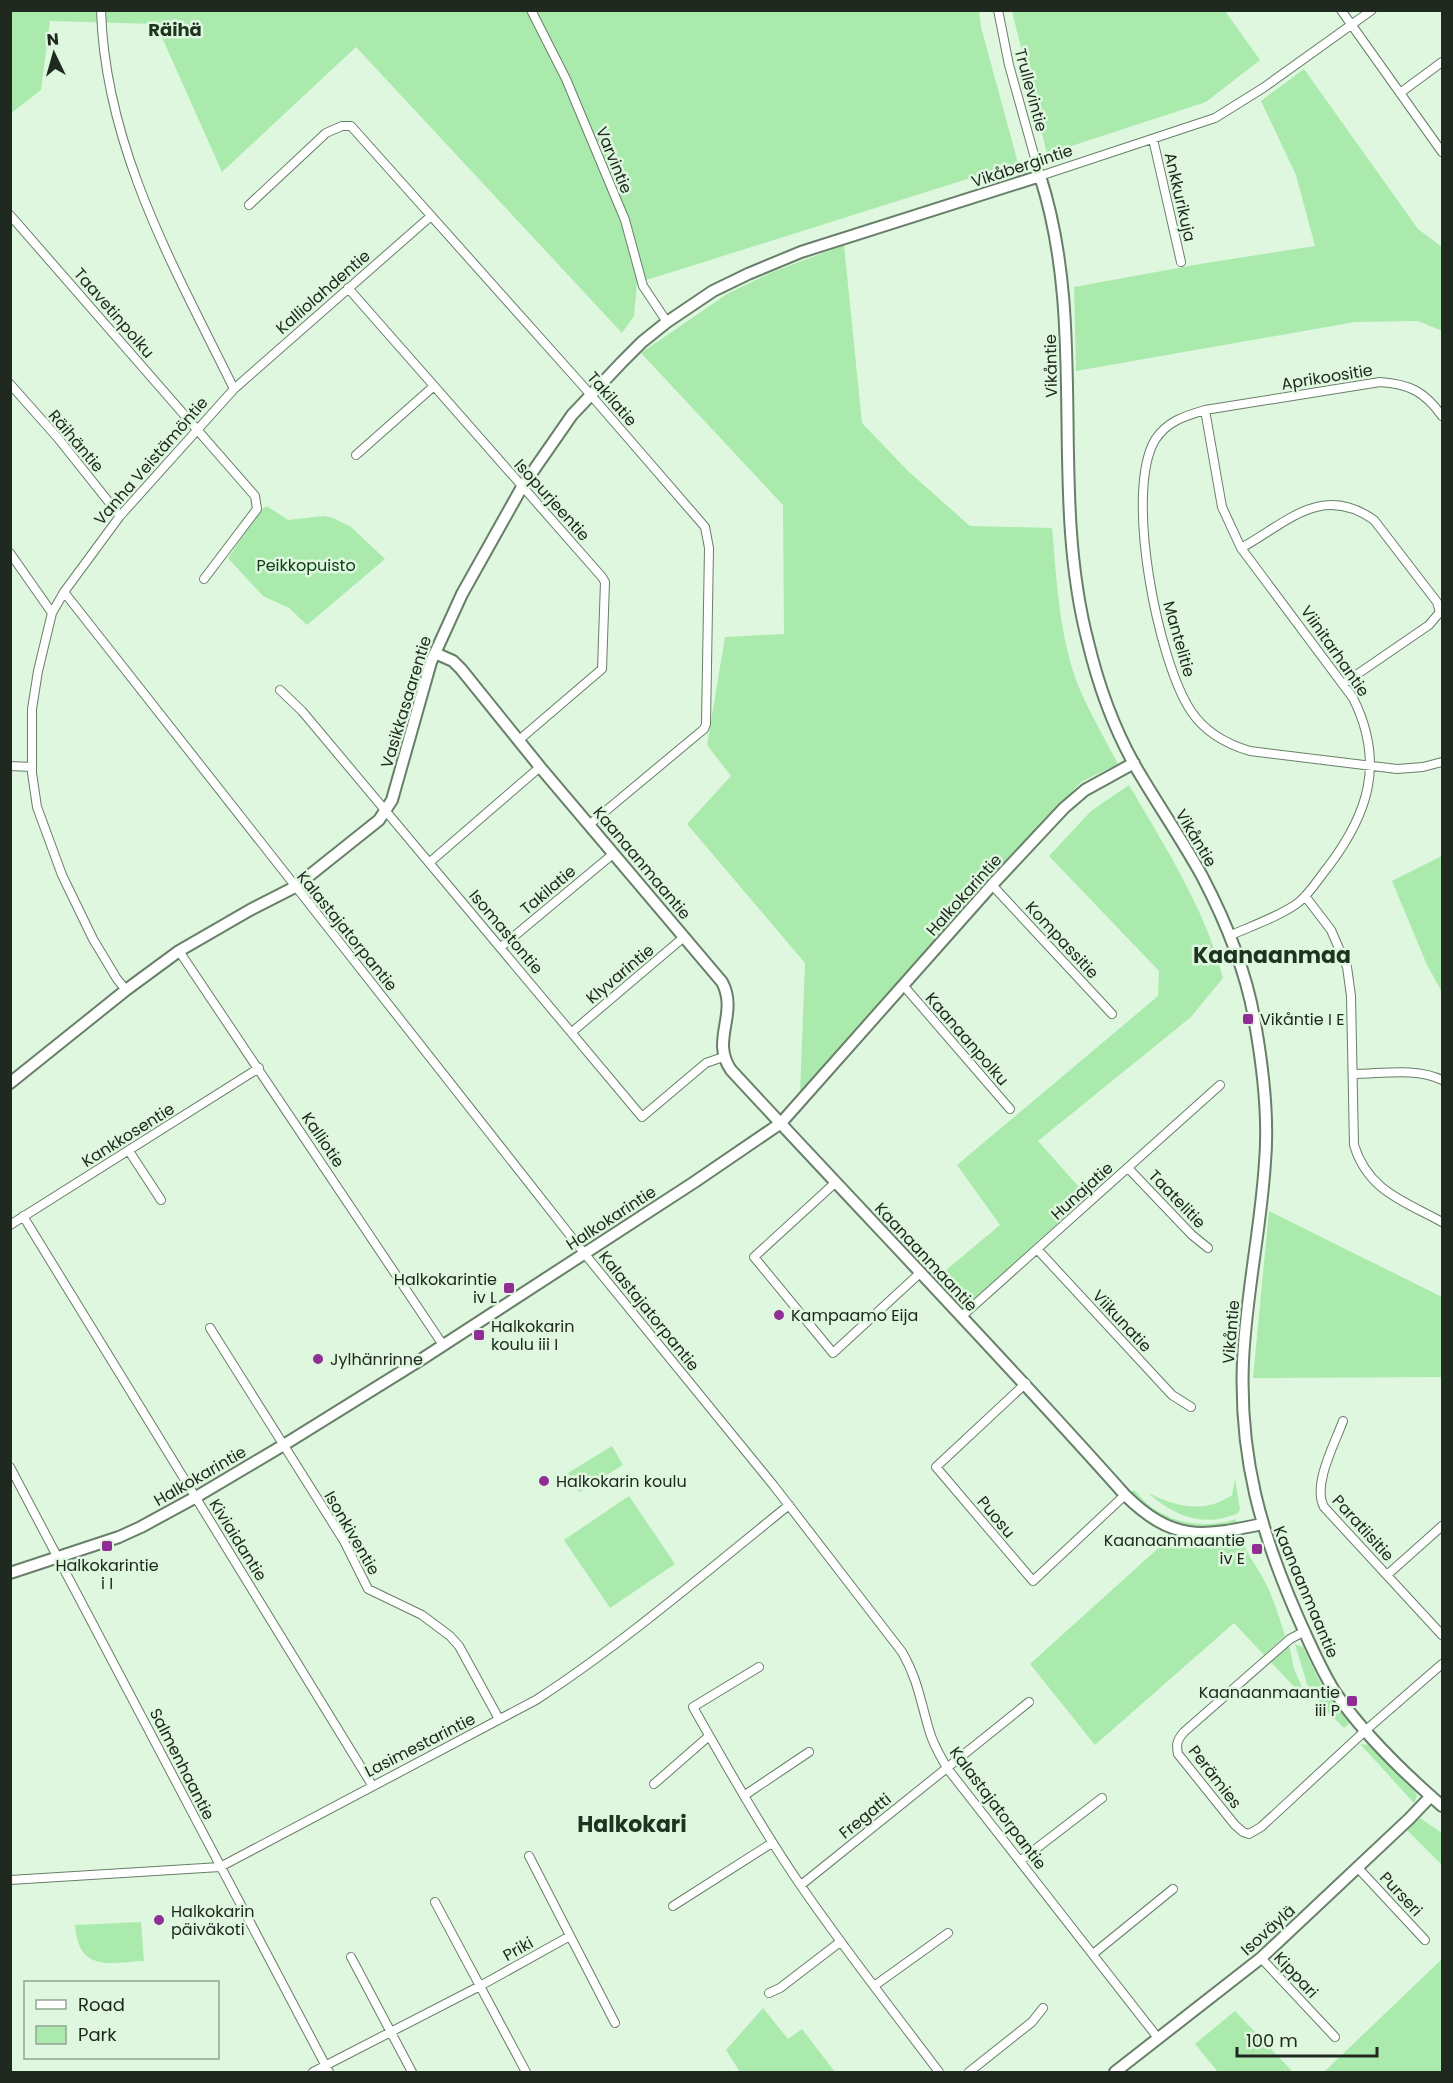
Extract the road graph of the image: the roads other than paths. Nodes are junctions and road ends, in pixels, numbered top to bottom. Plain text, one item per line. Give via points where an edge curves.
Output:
1 (101, 10) edge
2 (531, 10) edge
3 (999, 10) edge
4 (1341, 10) edge
5 (1372, 10) edge
6 (1352, 25) junction
7 (1443, 62) edge
8 (1400, 93) junction
9 (1153, 139) junction
10 (1443, 152) edge
11 (1040, 176) junction
12 (249, 205) dead end
13 (10, 215) edge
14 (431, 216) junction
15 (1181, 262) dead end
16 (348, 288) junction
17 (667, 322) junction
18 (10, 384) edge
19 (434, 386) junction
20 (234, 389) junction
21 (590, 394) junction
22 (1204, 410) junction
23 (1443, 416) edge
24 (198, 429) junction
25 (356, 455) dead end
26 (522, 487) junction
27 (120, 516) junction
28 (1241, 548) junction
29 (10, 552) edge
30 (204, 579) dead end
31 (64, 592) junction
32 (52, 613) junction
33 (435, 654) junction
34 (1344, 684) junction
35 (280, 690) dead end
36 (519, 741) junction
37 (1443, 762) edge
38 (1134, 763) junction
39 (10, 766) edge
40 (1370, 766) junction
41 (32, 767) junction
42 (540, 767) junction
43 (385, 812) junction
44 (590, 824) junction
45 (613, 854) junction
46 (430, 862) junction
47 (992, 885) junction
48 (295, 887) junction
49 (1305, 896) junction
50 (1229, 936) junction
51 (684, 937) junction
52 (501, 947) junction
53 (179, 951) junction
54 (903, 986) junction
55 (126, 990) junction
56 (1112, 1014) dead end
57 (572, 1032) junction
58 (723, 1057) junction
59 (259, 1068) junction
60 (1353, 1074) junction
61 (1443, 1080) edge
62 (10, 1083) edge
63 (1220, 1085) dead end
64 (1010, 1109) dead end
65 (781, 1123) junction
66 (129, 1151) junction
67 (1128, 1168) junction
68 (837, 1182) junction
69 (161, 1200) dead end
70 (23, 1216) junction
71 (1443, 1222) edge
72 (10, 1225) edge
73 (1208, 1248) dead end
74 (1037, 1249) junction
75 (585, 1253) junction
76 (920, 1273) junction
77 (961, 1317) junction
78 (210, 1328) dead end
79 (443, 1345) junction
80 (1026, 1383) junction
81 (1191, 1407) dead end
82 (1343, 1421) dead end
83 (282, 1446) junction
84 (10, 1467) edge
85 (1125, 1495) junction
86 (196, 1497) junction
87 (789, 1505) junction
88 (1262, 1524) junction
89 (1443, 1526) edge
90 (58, 1557) junction
91 (10, 1573) edge
92 (1387, 1575) junction
93 (1305, 1631) junction
94 (1443, 1635) edge
95 (1443, 1664) edge
96 (759, 1667) dead end
97 (1029, 1702) dead end
98 (499, 1719) junction
99 (1366, 1730) junction
100 (710, 1736) junction
101 (809, 1752) dead end
102 (947, 1768) junction
103 (654, 1784) dead end
104 (372, 1785) junction
105 (746, 1795) junction
106 (1431, 1796) junction
107 (1102, 1797) dead end
108 (1443, 1806) edge
109 (772, 1843) junction
110 (529, 1856) dead end
111 (1020, 1861) junction
112 (220, 1867) junction
113 (1358, 1868) junction
114 (10, 1880) edge
115 (801, 1885) junction
116 (1173, 1889) dead end
117 (435, 1902) dead end
118 (673, 1906) dead end
119 (948, 1933) dead end
120 (570, 1936) junction
121 (1425, 1940) dead end
122 (840, 1942) junction
123 (1093, 1954) junction
124 (351, 1957) dead end
125 (1261, 1958) junction
126 (480, 1986) junction
127 (874, 1986) junction
128 (769, 1993) dead end
129 (1043, 2008) dead end
130 (615, 2023) dead end
131 (391, 2031) junction
132 (1158, 2037) junction
133 (1335, 2037) dead end
134 (327, 2070) edge
135 (313, 2073) edge
136 (412, 2073) edge
137 (526, 2073) edge
138 (939, 2073) edge
139 (969, 2073) edge
140 (1114, 2073) edge

1 - 20 street via 107,79 127,157 181,282
2 - 17 street, Varvintie via 566,79 625,220 643,286
3 - 11 street, Trullevintie via 1012,76
4 - 6 street
5 - 6 street, Vikåbergintie
6 - 8 street
6 - 9 street, Vikåbergintie via 1224,113
7 - 8 street
8 - 10 street
9 - 11 street, Vikåbergintie
9 - 15 street, Ankkurikuja
11 - 17 street, Vikåbergintie via 769,264 713,291
11 - 38 street, Vikåntie via 1064,292 1068,481 1081,616 1101,688
12 - 14 street, Takilatie via 326,133 351,126
13 - 24 street, Taavetinpolku
14 - 16 street, Kalliolahdentie
14 - 21 street, Takilatie
16 - 19 street, Isopurjeentie
16 - 20 street, Kalliolahdentie
17 - 21 street, Vasikkasaarentie
18 - 27 street, Räihäntie
19 - 25 street
19 - 26 street, Isopurjeentie
20 - 24 street, Vanha Veistämöntie
21 - 26 street, Vasikkasaarentie
21 - 44 street, Takilatie via 700,519 709,548 704,729
22 - 23 street, Aprikoositie via 1380,382 1400,383 1417,390
22 - 28 street, Viinitarhantie via 1222,507
22 - 40 street, Mantelitie via 1182,416 1155,440 1144,484 1147,567 1159,628 1181,694 1202,725 1233,746
24 - 27 street, Vanha Veistämöntie
24 - 30 street, Taavetinpolku via 249,487 257,509
26 - 33 street, Vasikkasaarentie via 467,584
26 - 36 street, Isopurjeentie via 602,577 606,587 602,669
27 - 31 street, Vanha Veistämöntie
28 - 34 street, Viinitarhantie
28 - 34 street via 1306,509 1338,504 1374,520 1437,602 1440,612 1429,625
29 - 32 street
31 - 32 street, Vanha Veistämöntie
31 - 48 street, Kalastajatorpantie
32 - 41 street, Vanha Veistämöntie via 32,709
33 - 36 street, Kaanaanmaantie via 461,669
33 - 43 street, Vasikkasaarentie via 392,800
34 - 40 street, Viinitarhantie via 1363,718
35 - 43 street, Isomastontie
36 - 42 street, Kaanaanmaantie
37 - 40 street via 1397,769
38 - 47 street, Halkokarintie via 1076,797
38 - 50 street, Vikåntie via 1202,876
39 - 41 street
40 - 49 street, Viinitarhantie via 1356,824
41 - 55 street, Vanha Veistämöntie via 37,807 62,875 93,939
42 - 44 street, Kaanaanmaantie
42 - 46 street
43 - 46 street, Isomastontie
43 - 48 street, Vasikkasaarentie via 375,825
44 - 45 street, Kaanaanmaantie
45 - 51 street, Kaanaanmaantie
45 - 52 street, Takilatie
46 - 52 street, Isomastontie
47 - 54 street, Halkokarintie
47 - 56 street, Kompassitie
48 - 53 street, Vasikkasaarentie
48 - 75 street, Kalastajatorpantie
49 - 50 street, Viinitarhantie via 1289,908
49 - 60 street via 1331,930 1347,967
50 - 88 street, Vikåntie via 1254,1018 1267,1134 1243,1359 1246,1445
51 - 57 street, Klyvarintie
51 - 58 street, Kaanaanmaantie via 727,992
52 - 57 street, Isomastontie
53 - 55 street, Vasikkasaarentie
53 - 59 street, Kalliotie
54 - 64 street, Kaanaanpolku
54 - 65 street, Halkokarintie
55 - 62 street
57 - 58 street, Isomastontie via 642,1117 706,1063
58 - 65 street, Kaanaanmaantie
59 - 66 street, Kankkosentie
59 - 79 street, Kalliotie
60 - 61 street via 1425,1074
60 - 71 street via 1354,1145 1362,1167 1387,1192
63 - 67 street, Hunajatie
65 - 68 street, Kaanaanmaantie
65 - 75 street, Halkokarintie
66 - 69 street
66 - 70 street, Kankkosentie
67 - 73 street, Taatelitie
67 - 74 street, Hunajatie
68 - 76 street, Kaanaanmaantie
68 - 76 street via 754,1257 833,1353
70 - 72 street, Kankkosentie
70 - 86 street, Kiviaidantie
74 - 77 street, Hunajatie
74 - 81 street, Viikunatie via 1172,1395
75 - 79 street, Halkokarintie
75 - 87 street, Kalastajatorpantie
76 - 77 street, Kaanaanmaantie
77 - 80 street, Kaanaanmaantie
78 - 83 street, Isonkiventie
79 - 83 street, Halkokarintie
80 - 85 street, Kaanaanmaantie
80 - 85 street, Puosu via 936,1467 1033,1581
82 - 92 street, Paratiisitie via 1322,1477 1321,1502
83 - 86 street, Halkokarintie
83 - 98 street, Isonkiventie via 344,1541 368,1589 422,1615 450,1636
84 - 90 street, Salmenhaantie
85 - 88 street, Kaanaanmaantie via 1156,1522 1190,1533 1214,1534
86 - 90 street, Halkokarintie via 119,1537
86 - 104 street, Kiviaidantie
87 - 98 street, Lasimestarintie via 572,1677
87 - 102 street, Kalastajatorpantie via 913,1670 930,1733
88 - 93 street, Kaanaanmaantie
89 - 92 street
90 - 91 street, Halkokarintie
90 - 112 street, Salmenhaantie
92 - 94 street, Paratiisitie
93 - 99 street, Kaanaanmaantie via 1331,1685
93 - 99 street, Perämies via 1290,1638 1184,1732 1176,1745 1178,1754 1235,1825 1248,1834 1261,1827
95 - 99 street
96 - 100 street via 693,1707
97 - 102 street, Fregatti
98 - 104 street, Lasimestarintie
99 - 106 street, Kaanaanmaantie
100 - 103 street
100 - 105 street
101 - 105 street
102 - 111 street, Kalastajatorpantie
102 - 115 street, Fregatti
104 - 112 street, Lasimestarintie
105 - 109 street
106 - 108 street, Kaanaanmaantie
106 - 113 street, Isoväylä
107 - 111 street
109 - 115 street
109 - 118 street
110 - 120 street
111 - 123 street, Kalastajatorpantie
112 - 114 street, Lasimestarintie
112 - 134 street, Salmenhaantie
113 - 121 street, Purseri
113 - 125 street, Isoväylä
115 - 122 street
116 - 123 street
117 - 126 street
119 - 127 street
120 - 126 street, Priki
120 - 130 street
122 - 127 street
122 - 128 street
123 - 132 street, Kalastajatorpantie
124 - 131 street
125 - 132 street, Isoväylä
125 - 133 street, Kippari
126 - 131 street, Priki
126 - 137 street
127 - 138 street
129 - 139 street via 1032,2022
131 - 134 street, Priki
131 - 136 street
132 - 140 street, Isoväylä
134 - 135 street, Priki

